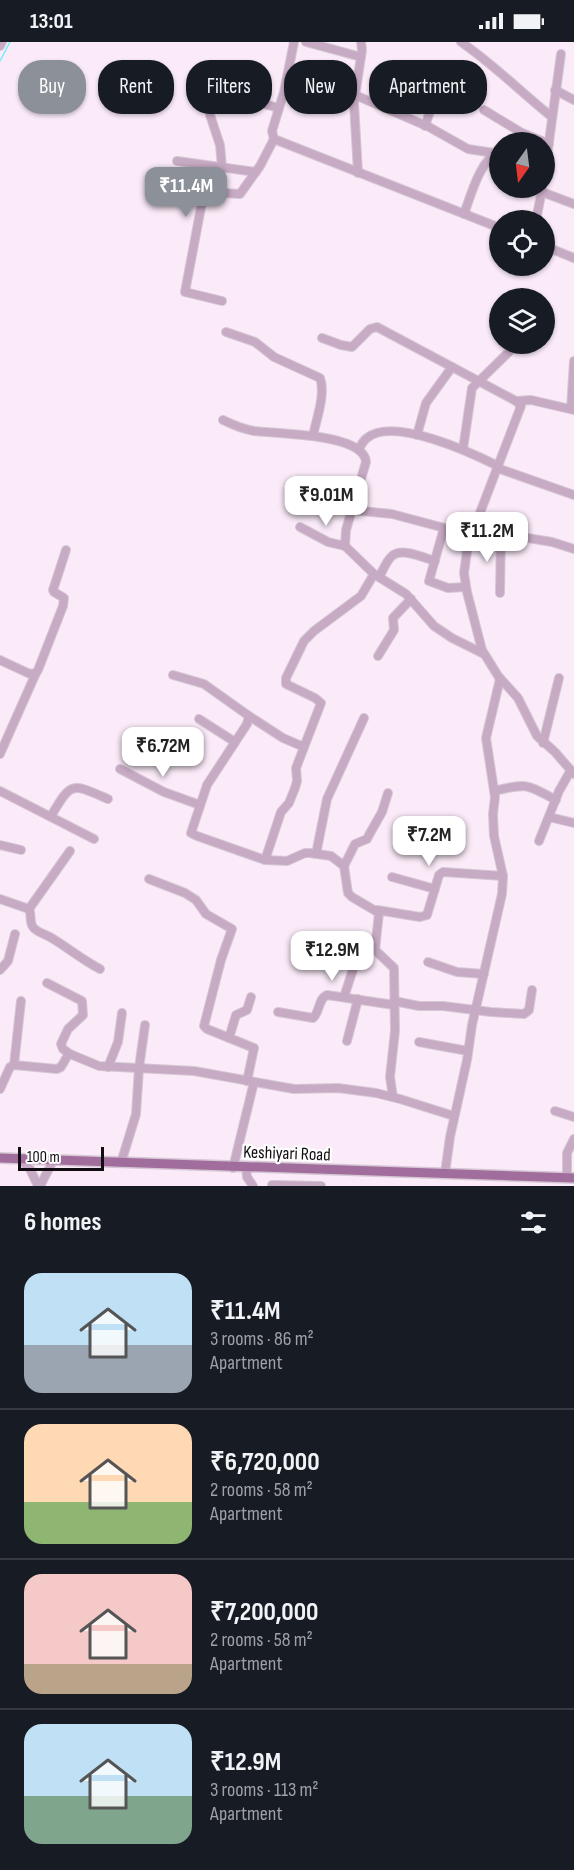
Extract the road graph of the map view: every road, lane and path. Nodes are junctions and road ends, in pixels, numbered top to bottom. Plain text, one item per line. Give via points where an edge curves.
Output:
1 (2, 42) edge
2 (294, 42) edge
3 (306, 42) edge
4 (362, 42) edge
5 (461, 42) edge
6 (0, 46) edge
7 (561, 54) dead end
8 (361, 57) junction
9 (357, 82) edge
10 (555, 90) junction
11 (357, 96) edge
12 (574, 100) edge
13 (272, 106) edge
14 (279, 108) junction
15 (487, 112) edge
16 (356, 114) edge
17 (429, 114) edge
18 (210, 115) dead end
19 (552, 117) junction
20 (424, 126) junction
21 (520, 132) edge
22 (550, 132) edge
23 (274, 139) junction
24 (489, 150) edge
25 (489, 159) edge
26 (177, 162) dead end
27 (222, 167) junction
28 (256, 172) junction
29 (358, 173) junction
30 (555, 196) edge
31 (574, 204) edge
32 (464, 214) junction
33 (489, 224) edge
34 (555, 250) edge
35 (574, 258) edge
36 (222, 301) dead end
37 (226, 332) dead end
38 (322, 338) dead end
39 (506, 354) edge
40 (574, 361) edge
41 (452, 367) junction
42 (478, 380) junction
43 (516, 401) junction
44 (572, 409) edge
45 (223, 420) dead end
46 (417, 435) junction
47 (313, 436) junction
48 (359, 449) junction
49 (463, 449) junction
50 (498, 467) junction
51 (574, 495) edge
52 (352, 510) junction
53 (300, 527) dead end
54 (444, 528) junction
55 (473, 529) junction
56 (501, 534) junction
57 (345, 546) junction
58 (467, 547) junction
59 (574, 549) edge
60 (66, 550) dead end
61 (435, 561) junction
62 (377, 576) junction
63 (466, 587) junction
64 (500, 593) dead end
65 (411, 599) junction
66 (484, 654) junction
67 (378, 656) dead end
68 (0, 660) edge
69 (36, 673) junction
70 (173, 675) dead end
71 (500, 677) junction
72 (559, 678) dead end
73 (249, 716) junction
74 (364, 718) dead end
75 (199, 719) dead end
76 (235, 742) junction
77 (543, 743) junction
78 (304, 747) junction
79 (0, 754) edge
80 (120, 769) dead end
81 (573, 772) edge
82 (0, 791) edge
83 (388, 793) dead end
84 (495, 795) junction
85 (108, 798) dead end
86 (556, 800) junction
87 (200, 805) junction
88 (51, 816) junction
89 (549, 817) junction
90 (574, 823) edge
91 (94, 839) dead end
92 (539, 841) dead end
93 (0, 844) edge
94 (21, 850) dead end
95 (70, 851) dead end
96 (316, 854) junction
97 (265, 860) junction
98 (344, 866) junction
99 (503, 876) junction
100 (392, 877) dead end
101 (149, 879) dead end
102 (435, 889) junction
103 (0, 899) edge
104 (29, 909) junction
105 (377, 910) junction
106 (15, 934) dead end
107 (376, 941) junction
108 (428, 962) dead end
109 (100, 969) dead end
110 (0, 970) edge
111 (484, 974) junction
112 (47, 983) dead end
113 (531, 990) dead end
114 (251, 997) dead end
115 (344, 997) junction
116 (358, 999) junction
117 (21, 1001) dead end
118 (394, 1003) junction
119 (476, 1010) junction
120 (278, 1012) dead end
121 (122, 1013) dead end
122 (145, 1025) dead end
123 (229, 1038) junction
124 (347, 1041) dead end
125 (418, 1042) dead end
126 (468, 1051) junction
127 (70, 1054) junction
128 (14, 1065) junction
129 (108, 1067) junction
130 (139, 1068) junction
131 (250, 1082) junction
132 (0, 1089) edge
133 (393, 1097) junction
134 (555, 1111) dead end
135 (454, 1116) junction
136 (574, 1117) edge
137 (574, 1139) edge
138 (0, 1158) edge
139 (20, 1159) junction
140 (54, 1160) junction
141 (121, 1163) junction
142 (233, 1168) junction
143 (246, 1168) junction
144 (445, 1173) junction
145 (571, 1178) edge
146 (543, 1182) edge
147 (272, 1185) edge
148 (39, 1186) edge
149 (253, 1186) edge
150 (321, 1186) edge

1 - 6 street
2 - 14 street
3 - 8 street
4 - 8 street
5 - 19 street
7 - 10 street
8 - 9 street
10 - 12 street
10 - 19 street
11 - 20 street
13 - 14 street
14 - 23 street via 272,131
15 - 21 street
16 - 29 street
17 - 20 street
18 - 27 street
19 - 22 street
20 - 24 street via 468,149
23 - 28 street
23 - 29 street
25 - 32 street
26 - 27 street
27 - 28 street
28 - 36 street via 240,194 207,192 203,197 184,292
29 - 32 street
30 - 31 street
32 - 33 street
34 - 35 street
37 - 47 street via 255,342 274,357 320,378 321,396
38 - 41 street via 352,347 376,327
39 - 42 street
40 - 44 street
41 - 42 street
41 - 46 street via 426,403
42 - 43 street
42 - 49 street via 470,392
43 - 44 street via 531,400
43 - 50 street via 521,409
45 - 47 street via 254,431
46 - 48 street via 378,433 368,437
46 - 49 street
47 - 48 street
48 - 52 street via 366,462
49 - 50 street
50 - 51 street
50 - 55 street
52 - 54 street via 392,514
52 - 57 street
53 - 57 street
54 - 58 street via 454,532 458,543
54 - 61 street
55 - 56 street
55 - 58 street
56 - 59 street
56 - 64 street
57 - 62 street
58 - 63 street
60 - 69 street via 53,590 64,598 63,606
61 - 62 street via 396,553
61 - 63 street via 431,582 448,588
62 - 65 street
62 - 78 street via 361,596 304,641 285,681 321,703
63 - 66 street
65 - 66 street via 442,632
65 - 67 street via 393,618 394,630
66 - 71 street
68 - 69 street
69 - 79 street
70 - 73 street via 204,684
71 - 77 street via 518,698 532,730
71 - 84 street via 486,738
72 - 77 street
73 - 76 street
73 - 78 street
74 - 96 street via 327,799
75 - 76 street
76 - 87 street via 212,777
77 - 81 street
78 - 97 street via 296,768 295,788 281,812
80 - 87 street
81 - 86 street
82 - 88 street
83 - 98 street via 369,835 357,842
84 - 86 street via 526,785
84 - 99 street via 494,836
85 - 88 street via 73,787
86 - 89 street
87 - 97 street via 191,829 194,835
88 - 91 street
89 - 90 street
89 - 92 street
93 - 94 street
95 - 104 street
96 - 97 street via 305,853 287,861
96 - 98 street via 331,856
98 - 105 street via 348,893
99 - 102 street via 446,871 439,875
99 - 111 street
100 - 102 street
101 - 123 street via 185,893 206,914 232,928 204,1026
102 - 105 street via 429,913 423,917
103 - 104 street
104 - 109 street via 35,930
105 - 107 street via 380,916
106 - 110 street via 8,961
107 - 115 street via 365,945 358,954
107 - 118 street via 377,953 393,966
108 - 111 street via 457,972
111 - 119 street
112 - 127 street via 82,1001 83,1015 68,1029 61,1044
113 - 119 street via 527,1013
114 - 123 street via 247,1010 236,1015
115 - 116 street
115 - 120 street via 324,996 313,1018
116 - 118 street
116 - 124 street
117 - 128 street
118 - 119 street
118 - 133 street via 390,1077
119 - 126 street
121 - 129 street via 118,1042
122 - 130 street
123 - 131 street via 254,1048
125 - 126 street
126 - 135 street
127 - 128 street via 57,1069
127 - 129 street
128 - 132 street
129 - 130 street
130 - 131 street via 194,1071
130 - 141 street via 136,1114
131 - 133 street via 294,1089 338,1088
131 - 142 street
133 - 135 street
134 - 136 street
135 - 144 street
137 - 145 street via 567,1153
138 - 139 main road, Keshiyari Road
139 - 140 main road, Keshiyari Road
139 - 148 street
140 - 141 main road, Keshiyari Road
140 - 148 street
141 - 142 main road, Keshiyari Road
142 - 143 main road, Keshiyari Road
143 - 144 main road, Keshiyari Road
143 - 149 street
144 - 146 main road, Keshiyari Road
145 - 146 main road, Keshiyari Road
147 - 150 street

